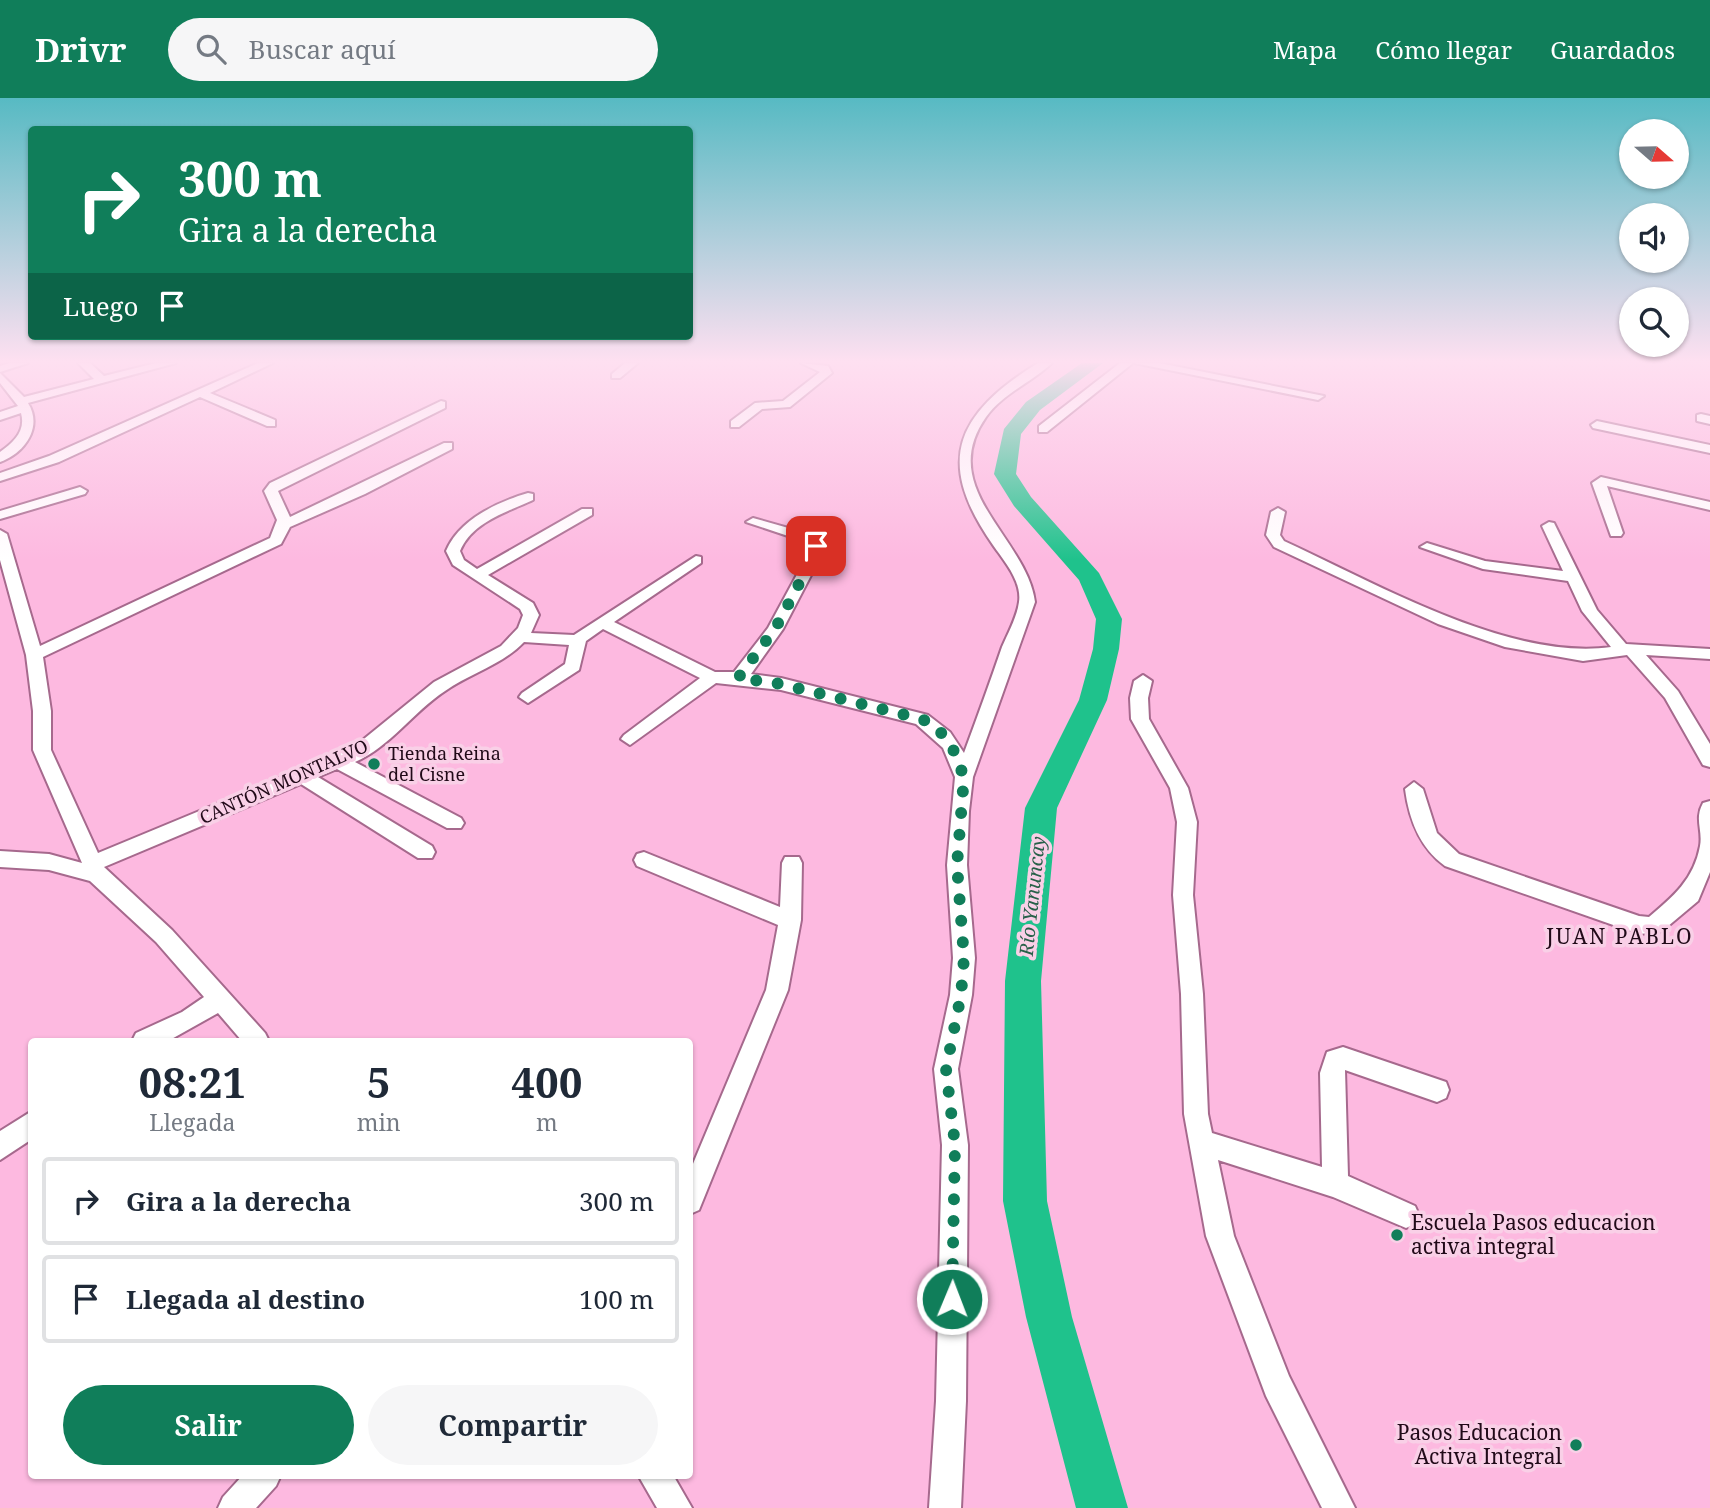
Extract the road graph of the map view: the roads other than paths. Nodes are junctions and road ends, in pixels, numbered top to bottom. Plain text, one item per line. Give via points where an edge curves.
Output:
1 (29, 429) edge
2 (116, 429) edge
3 (392, 429) edge
4 (970, 429) edge
5 (1615, 429) edge
6 (448, 446) dead end
7 (1710, 449) edge
8 (0, 458) edge
9 (0, 477) edge
10 (80, 491) dead end
11 (528, 497) dead end
12 (1710, 506) edge
13 (587, 512) dead end
14 (1278, 512) dead end
15 (0, 515) edge
16 (753, 522) dead end
17 (284, 525) junction
18 (1549, 526) dead end
19 (1616, 533) dead end
20 (0, 534) edge
21 (1427, 547) dead end
22 (696, 560) dead end
23 (477, 575) junction
24 (1572, 577) junction
25 (603, 623) junction
26 (521, 637) junction
27 (578, 639) junction
28 (1627, 649) junction
29 (1710, 654) edge
30 (34, 655) junction
31 (712, 677) junction
32 (738, 678) junction
33 (1143, 681) dead end
34 (528, 697) dead end
35 (630, 739) dead end
36 (1710, 760) edge
37 (338, 761) junction
38 (964, 777) junction
39 (296, 778) junction
40 (1414, 789) dead end
41 (1710, 808) edge
42 (454, 823) dead end
43 (1710, 845) edge
44 (419, 854) dead end
45 (0, 859) edge
46 (644, 860) dead end
47 (792, 863) dead end
48 (95, 869) junction
49 (790, 920) junction
50 (220, 999) junction
51 (150, 1038) edge
52 (254, 1038) edge
53 (1437, 1090) dead end
54 (28, 1127) edge
55 (1200, 1142) junction
56 (0, 1147) edge
57 (1335, 1184) junction
58 (693, 1194) edge
59 (1406, 1215) dead end
60 (261, 1479) edge
61 (657, 1479) edge
62 (234, 1508) edge
63 (676, 1508) edge
64 (945, 1508) edge
65 (1339, 1508) edge

1 - 8 street via 20,444
2 - 9 street via 54,459
3 - 17 street via 275,486 271,491 281,502
4 - 38 street via 962,463 968,486 992,534 1021,574 1027,602
5 - 7 street
6 - 17 street
10 - 15 street
11 - 23 street via 482,521 455,542 458,562
12 - 19 street via 1601,481
13 - 23 street
14 - 28 street via 1273,535 1279,544 1444,621 1558,653 1583,656
16 - 32 street via 808,538 816,546 775,629
17 - 30 street via 276,541 262,549
18 - 24 street
20 - 30 street
21 - 24 street via 1459,560
22 - 25 street
23 - 26 street via 527,606 531,615
24 - 28 street via 1590,611
25 - 27 street
25 - 31 street
26 - 27 street
26 - 37 street, CANTÓN MONTALVO via 495,657 440,685 381,738
27 - 34 street via 573,666
28 - 29 street
28 - 36 street via 1672,695
30 - 48 street via 42,750
31 - 32 street
31 - 35 street
32 - 38 street via 922,719 951,744
33 - 55 street via 1140,719 1179,788 1187,822 1183,895
37 - 39 street, CANTÓN MONTALVO
37 - 42 street
38 - 64 street via 957,865 964,958 946,1069 955,1145
39 - 44 street
39 - 48 street, CANTÓN MONTALVO
40 - 43 street via 1438,852 1639,925 1653,926 1691,895
41 - 43 street
45 - 48 street
46 - 49 street
47 - 49 street
48 - 50 street
49 - 58 street via 778,990
50 - 51 street
50 - 52 street
53 - 57 street via 1343,1058 1335,1060
54 - 56 street
55 - 57 street
55 - 65 street via 1220,1236 1277,1385
57 - 59 street
60 - 62 street
61 - 63 street

